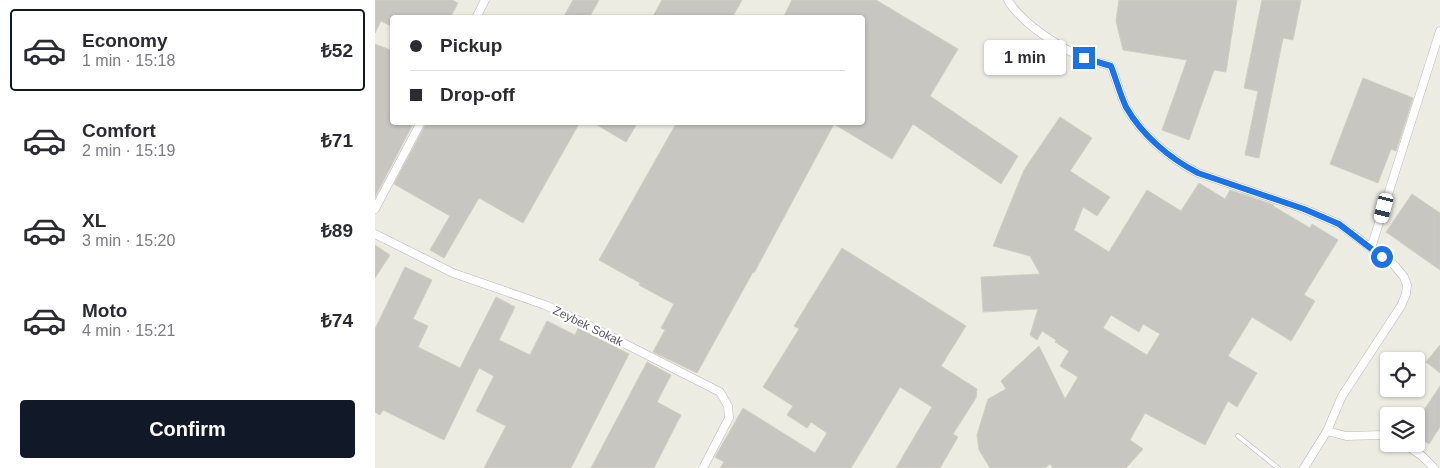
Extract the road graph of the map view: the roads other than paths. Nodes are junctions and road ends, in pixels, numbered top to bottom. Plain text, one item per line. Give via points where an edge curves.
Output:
1 (485, 0) edge
2 (1008, 0) edge
3 (478, 15) edge
4 (1440, 31) edge
5 (419, 125) edge
6 (375, 209) edge
7 (375, 234) edge
8 (1371, 248) junction
9 (1327, 431) junction
10 (1380, 435) edge
11 (1238, 436) dead end
12 (1416, 452) edge
13 (703, 468) edge
14 (1278, 468) edge
15 (1304, 468) edge
16 (1434, 468) edge

1 - 3 street
2 - 8 street via 1041,33 1084,58 1111,66 1126,106 1141,128 1183,165 1339,224
4 - 8 street
5 - 6 street
7 - 13 street, Zeybek Sokak via 453,273 545,305 720,392 728,406 729,418
8 - 9 street via 1404,277 1406,294 1342,396
9 - 10 street via 1346,436
9 - 15 street
11 - 14 lane
12 - 16 street

